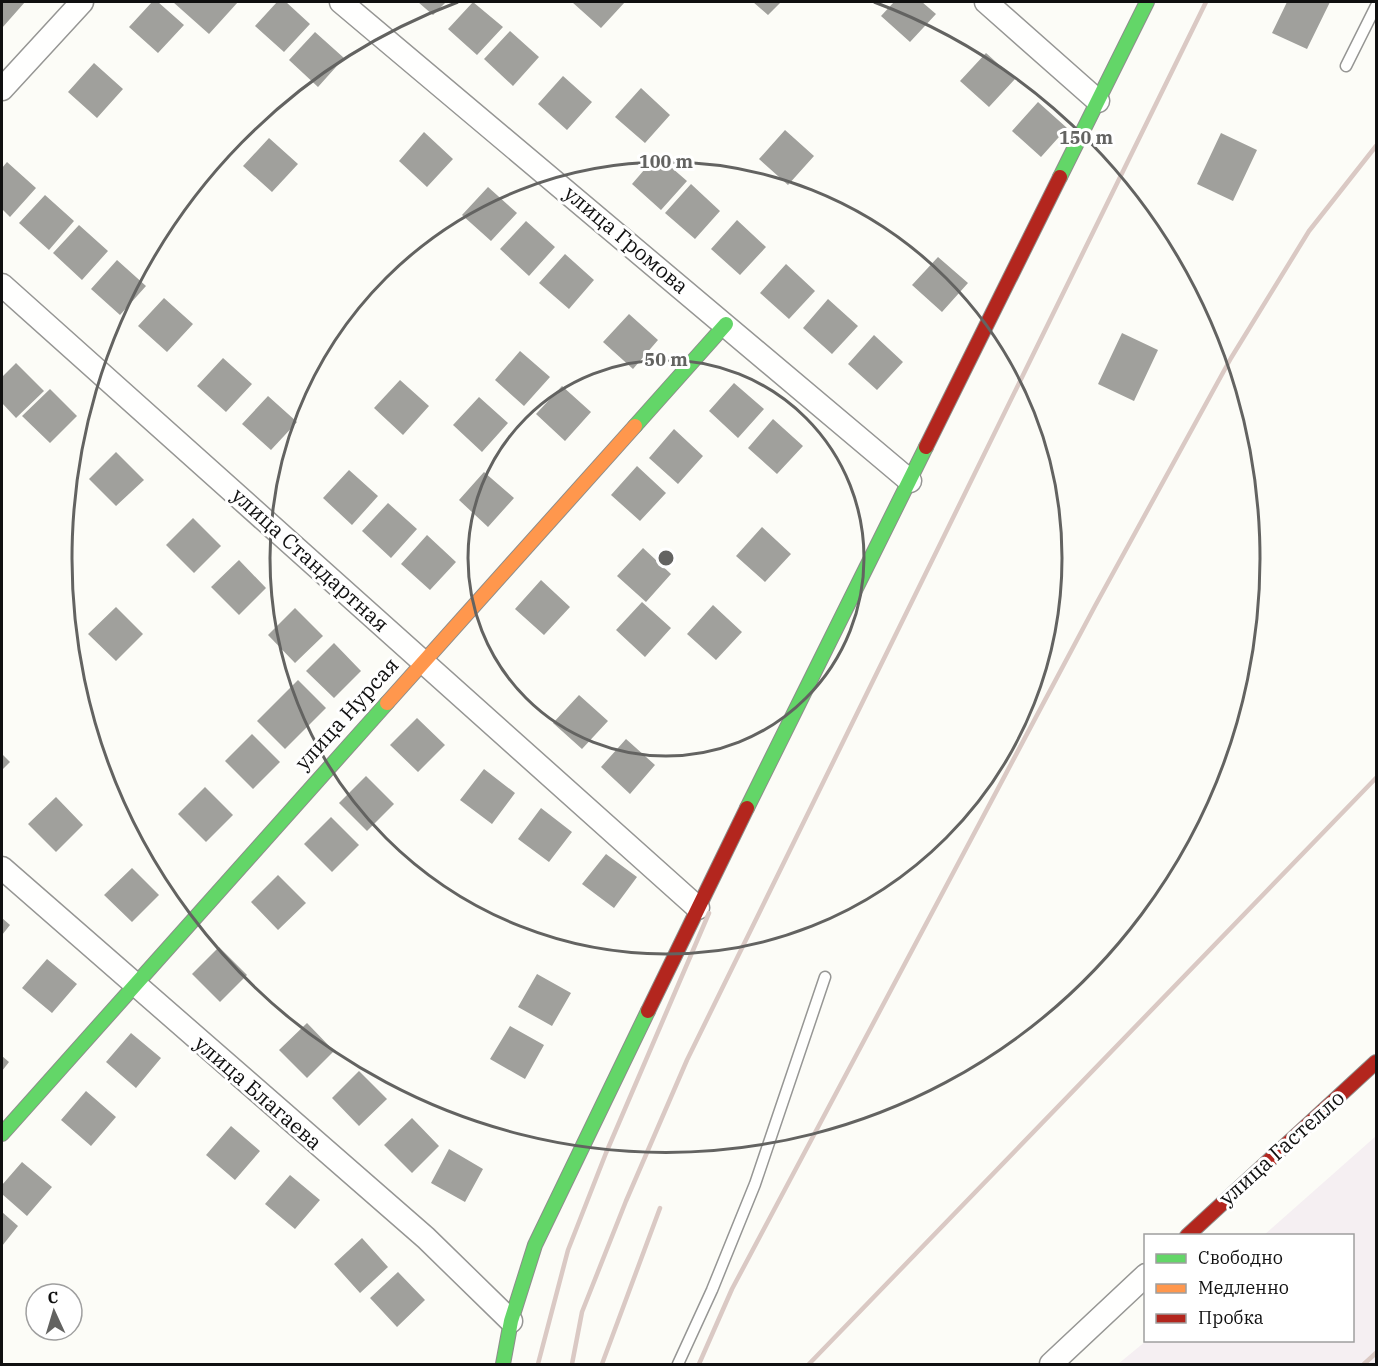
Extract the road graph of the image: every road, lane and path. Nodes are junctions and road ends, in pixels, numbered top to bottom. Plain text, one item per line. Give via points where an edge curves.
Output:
1 (82, 2) edge
2 (341, 2) edge
3 (986, 2) edge
4 (1147, 2) edge
5 (1377, 6) edge
6 (1346, 66) dead end
7 (2, 89) edge
8 (1098, 101) junction
9 (2, 285) edge
10 (726, 324) junction
11 (910, 481) junction
12 (424, 660) junction
13 (2, 868) edge
14 (698, 908) junction
15 (825, 977) dead end
16 (133, 985) junction
17 (1377, 1062) edge
18 (2, 1134) edge
19 (1189, 1234) edge
20 (1144, 1277) edge
21 (511, 1321) junction
22 (503, 1365) edge
23 (678, 1365) edge
24 (1051, 1365) edge

1 - 7 street
2 - 10 street, улица Громова
3 - 8 street
4 - 8 street
5 - 6 lane
8 - 11 street
9 - 12 street, улица Стандартная
10 - 11 street, улица Громова
10 - 12 street, улица Нурсая
11 - 14 street
12 - 14 street, улица Стандартная
12 - 16 street, улица Нурсая
13 - 16 street, улица Благаева
14 - 21 street via 535,1245
15 - 23 lane via 755,1184
16 - 18 street, улица Нурсая
16 - 21 street, улица Благаева via 426,1238
17 - 19 street, улица Гастелло
20 - 24 street
21 - 22 street

